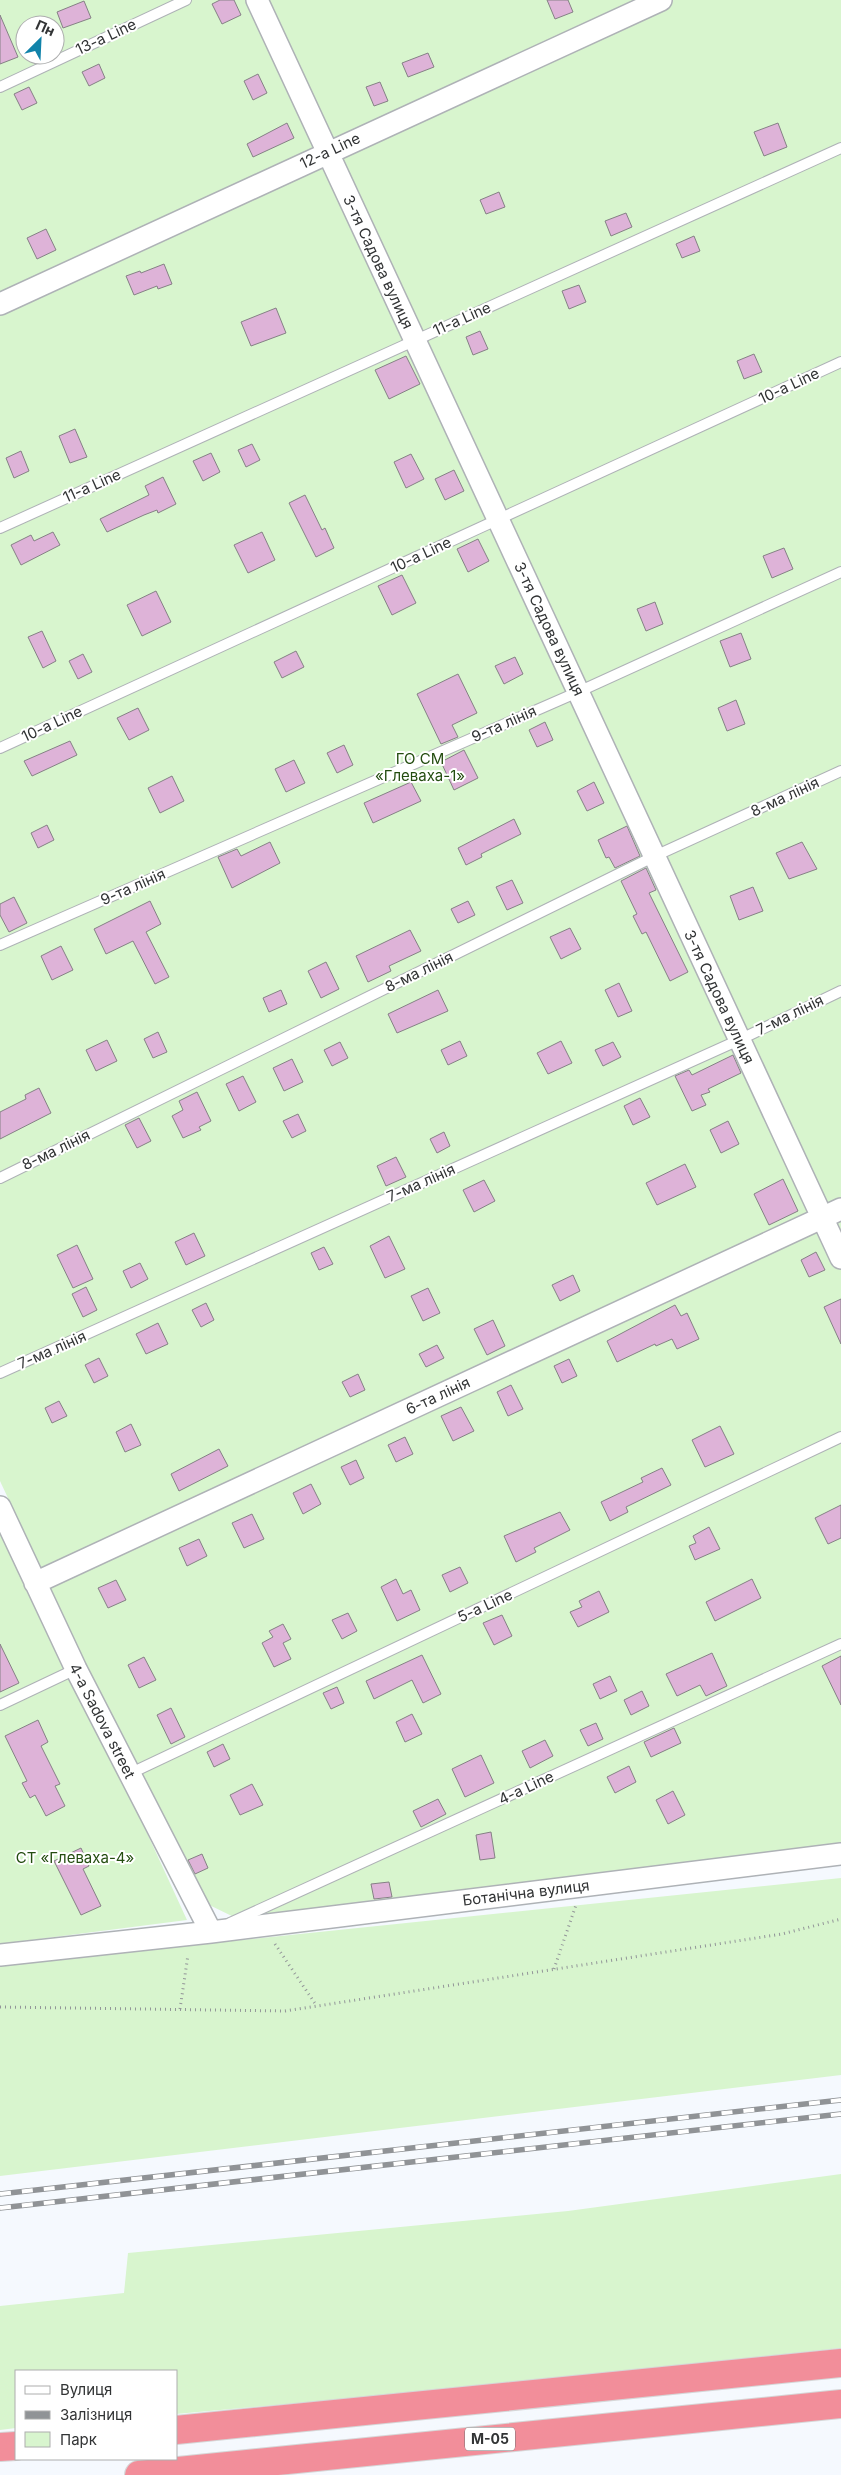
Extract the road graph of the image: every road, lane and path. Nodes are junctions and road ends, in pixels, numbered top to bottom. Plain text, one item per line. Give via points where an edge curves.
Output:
1 (186, 0) edge
2 (257, 0) edge
3 (662, 0) edge
4 (0, 87) edge
5 (841, 148) edge
6 (328, 153) junction
7 (0, 304) edge
8 (415, 340) junction
9 (841, 362) edge
10 (498, 520) junction
11 (0, 528) edge
12 (841, 572) edge
13 (578, 692) junction
14 (0, 748) edge
15 (841, 771) edge
16 (655, 856) junction
17 (0, 945) edge
18 (841, 991) edge
19 (739, 1040) junction
20 (0, 1178) edge
21 (841, 1209) edge
22 (822, 1218) junction
23 (841, 1258) edge
24 (0, 1373) edge
25 (841, 1437) edge
26 (0, 1507) edge
27 (36, 1583) junction
28 (841, 1644) edge
29 (76, 1670) junction
30 (0, 1705) edge
31 (129, 1774) junction
32 (841, 1854) edge
33 (579, 1895) dead end
34 (841, 1919) edge
35 (262, 1925) junction
36 (201, 1933) junction
37 (0, 1955) edge
38 (554, 1969) junction
39 (316, 2005) junction
40 (0, 2007) edge
41 (180, 2009) junction
42 (841, 2363) edge
43 (841, 2404) edge
44 (178, 2430) edge
45 (15, 2446) edge
46 (0, 2447) edge
47 (139, 2475) edge

1 - 4 lane, 13-a Line
2 - 6 street, 3-тя Садова вулиця
3 - 6 street, 12-a Line
5 - 8 lane, 11-a Line
6 - 7 street, 12-a Line
6 - 8 street, 3-тя Садова вулиця
8 - 10 street, 3-тя Садова вулиця
8 - 11 lane, 11-a Line
9 - 10 lane, 10-a Line
10 - 13 street, 3-тя Садова вулиця
10 - 14 lane, 10-a Line
12 - 13 lane, 9-та лінія
13 - 16 street, 3-тя Садова вулиця
13 - 17 lane, 9-та лінія
15 - 16 lane, 8-ма лінія
16 - 19 street, 3-тя Садова вулиця
16 - 20 lane, 8-ма лінія
18 - 19 lane, 7-ма лінія
19 - 22 street, 3-тя Садова вулиця
19 - 24 lane, 7-ма лінія
21 - 22 street, 6-та лінія
22 - 23 street, 3-тя Садова вулиця
22 - 27 street, 6-та лінія
25 - 31 lane, 5-a Line
26 - 27 street, 4-a Sadova street
27 - 29 street, 4-a Sadova street
28 - 36 lane, 4-a Line
29 - 30 lane
29 - 31 street, 4-a Sadova street
31 - 36 street, 4-a Sadova street
32 - 35 street, Ботанічна вулиця
33 - 38 path
34 - 38 path via 782,1934
35 - 36 street, Ботанічна вулиця
35 - 39 path
36 - 37 street, Ботанічна вулиця
36 - 41 path
38 - 39 path
39 - 41 path via 285,2011
40 - 41 path
42 - 44 highway
43 - 47 highway, М-05
45 - 46 highway

